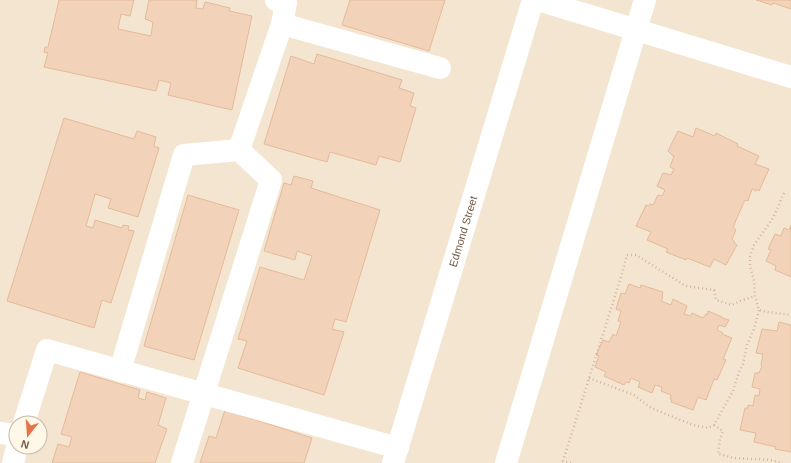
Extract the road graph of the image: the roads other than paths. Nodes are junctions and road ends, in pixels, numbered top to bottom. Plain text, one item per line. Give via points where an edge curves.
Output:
1 (533, 0) edge
2 (538, 0) edge
3 (645, 0) edge
4 (285, 1) edge
5 (282, 24) junction
6 (636, 31) junction
7 (440, 68) dead end
8 (791, 77) edge
9 (239, 150) junction
10 (120, 371) junction
11 (203, 394) junction
12 (27, 415) edge
13 (395, 455) edge
14 (182, 463) edge
15 (506, 463) edge

1 - 13 street, Edmond Street
2 - 6 street
3 - 6 street
4 - 5 street
5 - 7 street
5 - 9 street
6 - 8 street
6 - 15 street
9 - 10 street via 184,155
9 - 11 street via 271,180
10 - 11 street
10 - 12 street via 47,350
11 - 13 street
11 - 14 street

